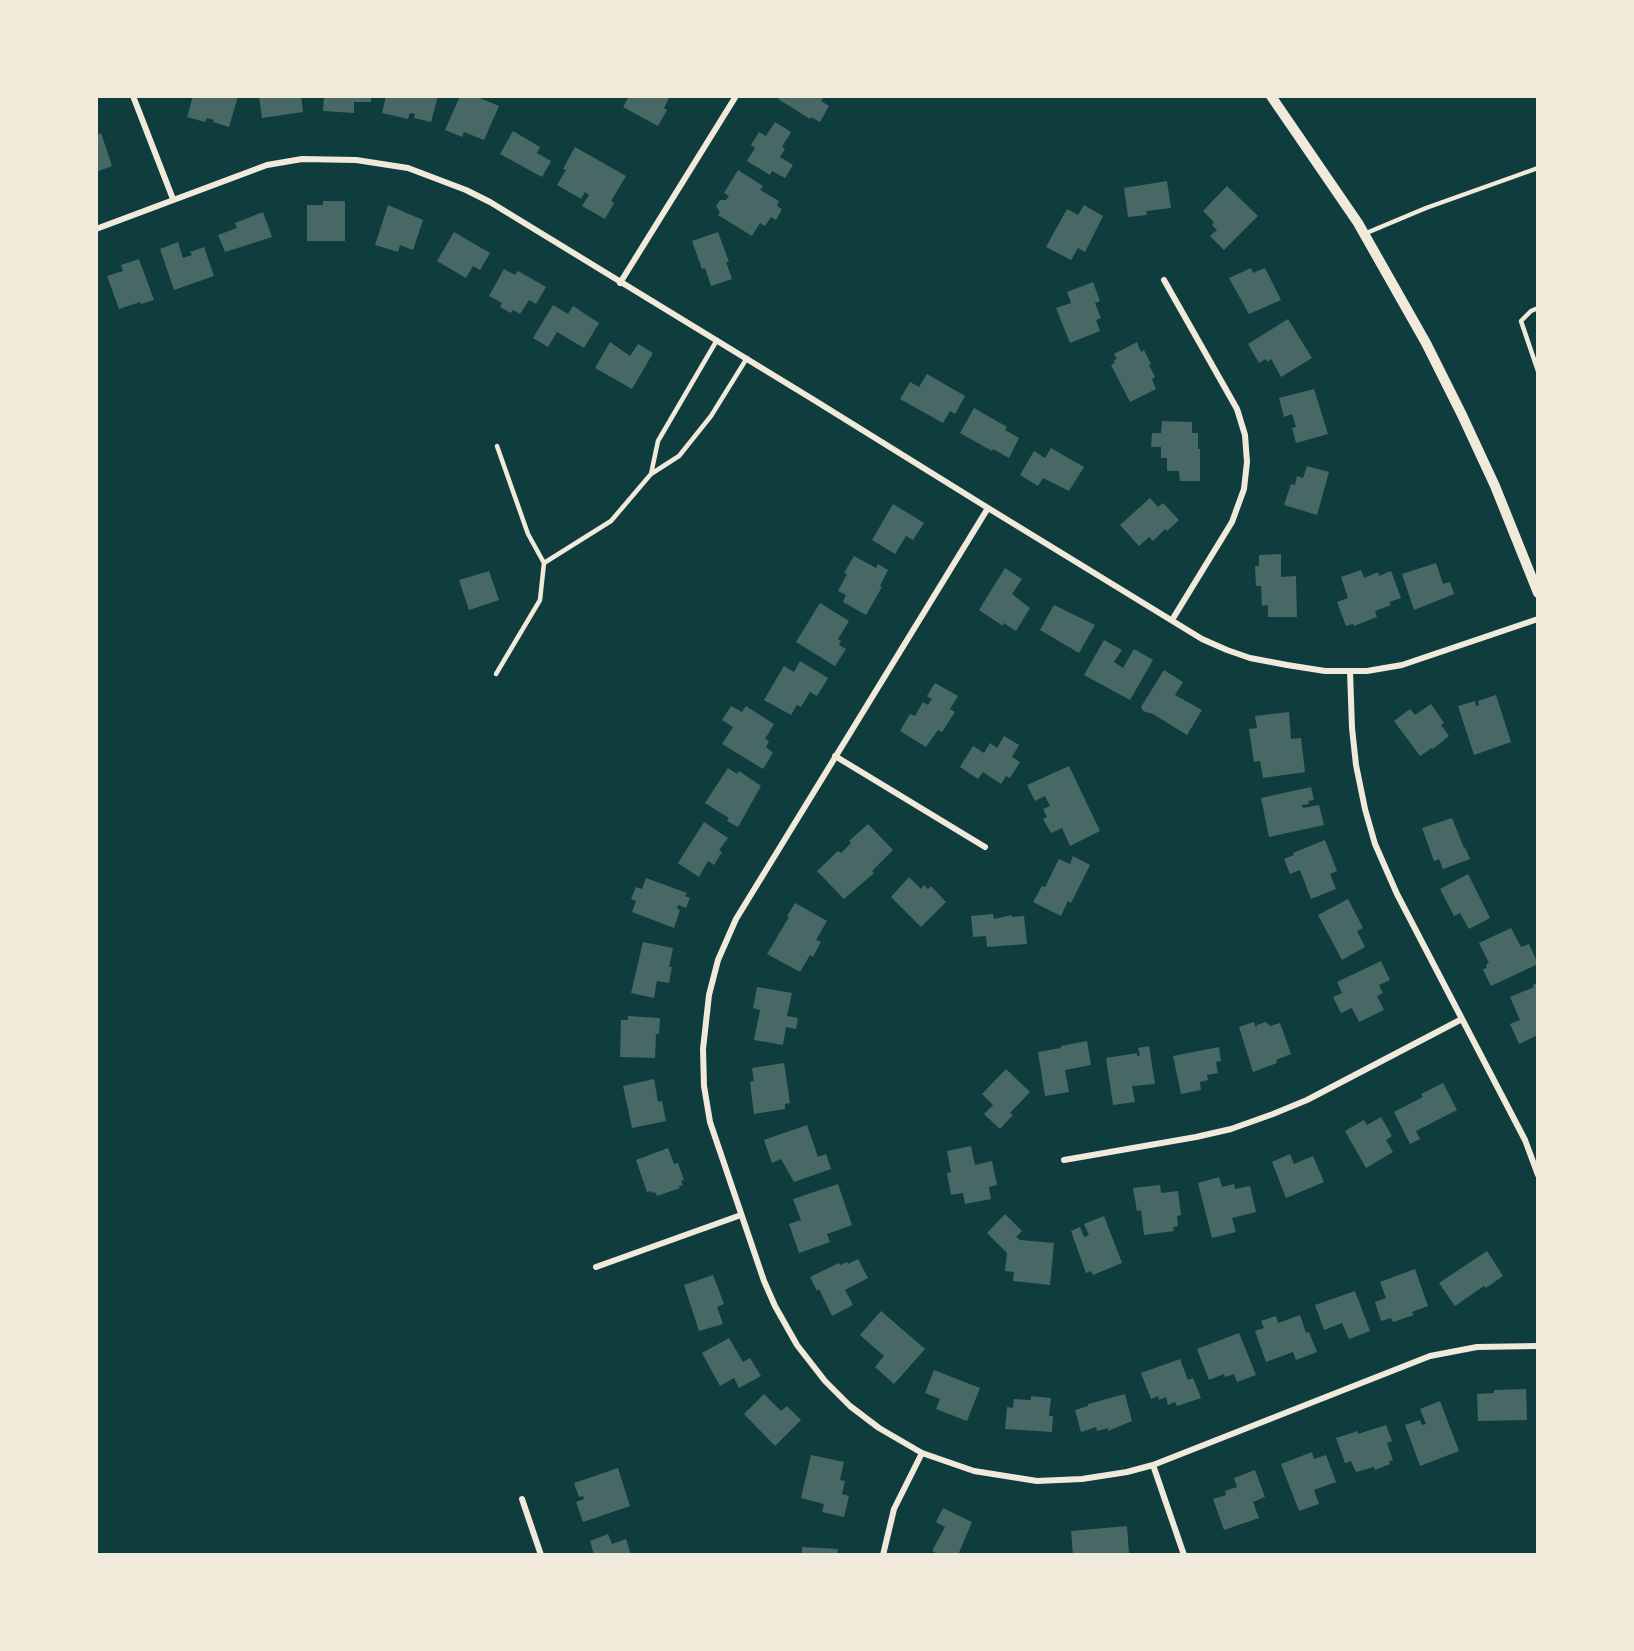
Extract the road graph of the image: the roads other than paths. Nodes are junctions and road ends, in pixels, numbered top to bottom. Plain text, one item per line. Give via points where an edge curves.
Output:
1 (133, 96) edge
2 (736, 96) edge
3 (1271, 96) edge
4 (1538, 168) edge
5 (173, 199) junction
6 (96, 229) edge
7 (1364, 234) junction
8 (1164, 280) dead end
9 (621, 283) junction
10 (1538, 308) edge
11 (717, 340) junction
12 (747, 358) junction
13 (1538, 371) edge
14 (497, 446) dead end
15 (651, 474) junction
16 (988, 508) junction
17 (544, 562) junction
18 (1538, 593) edge
19 (1538, 619) edge
20 (1172, 620) junction
21 (1350, 670) junction
22 (496, 674) dead end
23 (835, 756) junction
24 (985, 847) dead end
25 (1462, 1019) junction
26 (1064, 1160) dead end
27 (1538, 1175) edge
28 (741, 1215) junction
29 (596, 1267) dead end
30 (1538, 1346) edge
31 (922, 1453) junction
32 (1153, 1465) junction
33 (522, 1499) dead end
34 (541, 1555) edge
35 (883, 1555) edge
36 (1184, 1555) edge

1 - 5 street
2 - 9 street
3 - 7 street
4 - 7 lane
5 - 6 street
5 - 9 street via 267,165 302,159 373,162 425,173 474,194
7 - 18 street via 1452,394
8 - 20 street via 1237,409 1245,435 1247,462 1242,497 1232,522
9 - 11 street
10 - 13 lane via 1521,321
11 - 12 street
11 - 15 lane via 658,441
12 - 15 lane via 711,416 679,456
12 - 16 street
14 - 17 lane via 528,534
15 - 17 lane via 611,521
16 - 20 street
16 - 23 street
17 - 22 lane via 540,600
19 - 21 street via 1402,666
20 - 21 street via 1217,646 1250,658 1325,671
21 - 25 street via 1356,765 1376,844 1397,894
23 - 24 street
23 - 28 street via 736,919 718,960 709,995 703,1049 706,1103
25 - 26 street via 1274,1114 1196,1137
25 - 27 street via 1518,1125
28 - 29 street
28 - 31 street via 775,1306 807,1360 850,1407
30 - 32 street via 1477,1347 1423,1358
31 - 32 street via 974,1471 1037,1480 1082,1479
31 - 35 street via 894,1509
32 - 36 street
33 - 34 street

